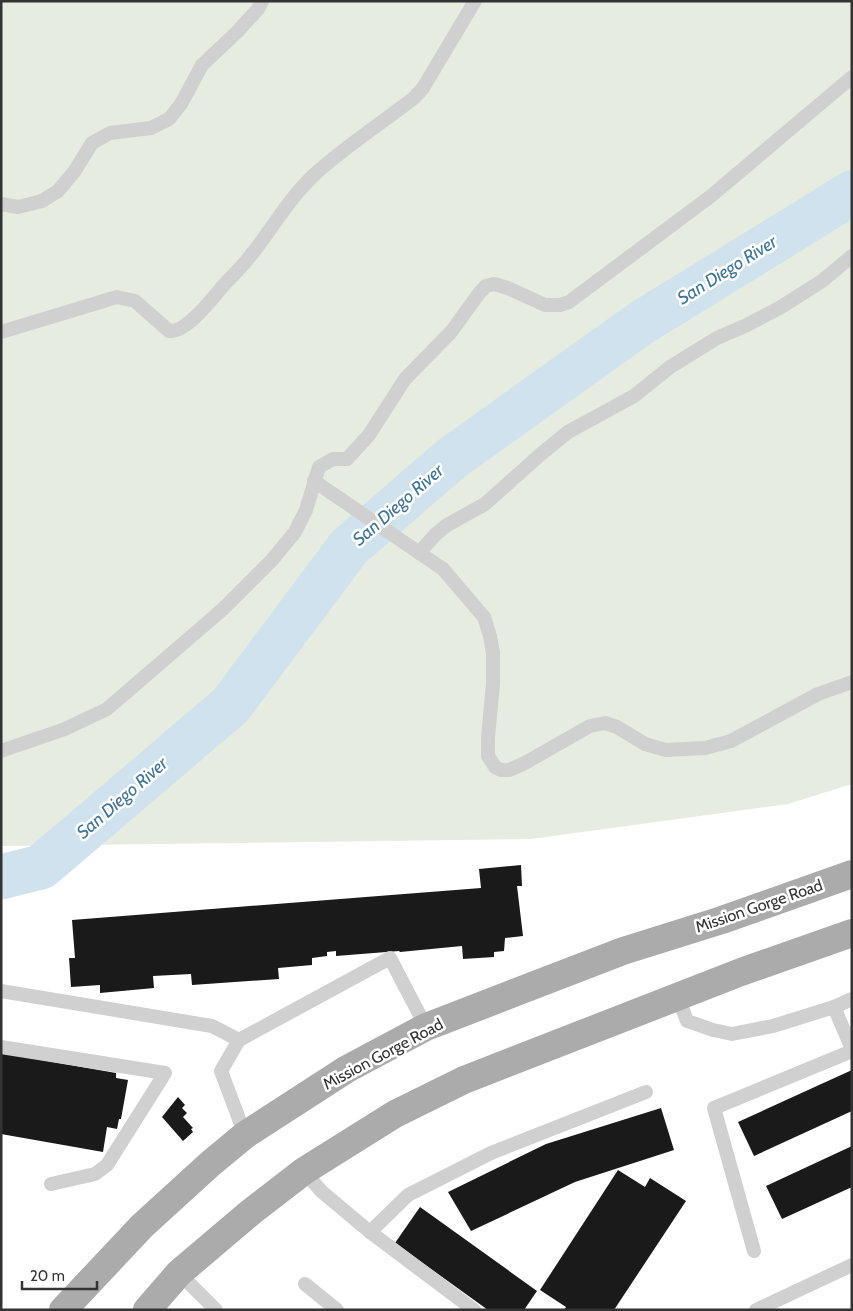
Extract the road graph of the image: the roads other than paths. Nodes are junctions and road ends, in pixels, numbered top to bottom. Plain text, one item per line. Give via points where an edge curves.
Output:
1 (262, 1) edge
2 (476, 1) edge
3 (852, 77) edge
4 (1, 204) edge
5 (852, 256) edge
6 (1, 332) edge
7 (314, 481) junction
8 (415, 550) junction
9 (852, 682) edge
10 (1, 751) edge
11 (852, 874) edge
12 (852, 933) edge
13 (1, 991) edge
14 (678, 997) junction
15 (852, 999) edge
16 (834, 1008) junction
17 (426, 1027) junction
18 (239, 1040) junction
19 (1, 1048) edge
20 (852, 1050) edge
21 (646, 1092) dead end
22 (246, 1135) junction
23 (304, 1172) junction
24 (51, 1184) dead end
25 (370, 1232) junction
26 (754, 1251) dead end
27 (852, 1265) edge
28 (179, 1273) junction
29 (305, 1284) dead end
30 (63, 1310) edge
31 (147, 1310) edge
32 (216, 1310) edge
33 (337, 1310) edge
34 (474, 1310) edge
35 (756, 1310) edge

1 - 4 lane via 237,32 202,65 181,104 169,118 151,128 110,132 92,143 58,192 42,201 18,208
2 - 6 lane via 415,97 315,174 289,201 251,255 185,325 174,332 168,331 135,301 117,297
3 - 7 lane via 711,196 569,302 560,306 545,305 508,288 494,284 486,286 451,332 405,379 369,435 347,459 332,459 319,467
5 - 8 lane via 781,307 717,338 670,367 634,396 568,432 485,504 447,524
7 - 8 lane
7 - 10 lane via 306,510 295,532 223,609 107,709 65,729
8 - 9 lane via 443,569 484,617 493,653 488,756 501,770 523,764 590,726 605,723 644,744 666,750 705,748 731,741 818,694
11 - 17 main road, Mission Gorge Road via 623,951
12 - 14 main road
13 - 18 lane via 212,1026
14 - 16 lane via 687,1021 732,1034
14 - 23 main road via 464,1080 395,1114
15 - 16 lane
16 - 20 lane
17 - 18 lane via 390,958
17 - 22 main road, Mission Gorge Road via 348,1069
18 - 22 lane via 221,1071
19 - 24 lane via 165,1073 107,1165 95,1174
20 - 26 lane via 714,1108
21 - 25 lane via 491,1154 408,1195
22 - 30 main road, Mission Gorge Road via 142,1226
23 - 25 lane via 321,1191
23 - 28 main road
25 - 34 lane
27 - 35 lane
28 - 31 main road
28 - 32 lane
29 - 33 lane

